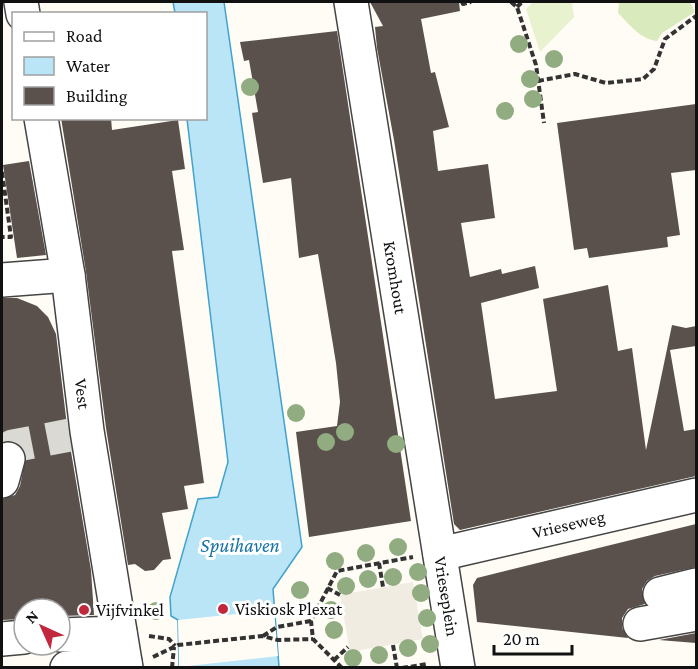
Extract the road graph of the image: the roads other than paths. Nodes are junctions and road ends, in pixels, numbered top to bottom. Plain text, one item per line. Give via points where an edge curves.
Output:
1 (351, 2) edge
2 (41, 120) edge
3 (68, 276) junction
4 (2, 280) edge
5 (696, 495) edge
6 (440, 554) junction
7 (696, 585) edge
8 (660, 594) dead end
9 (696, 614) edge
10 (640, 624) dead end
11 (72, 639) edge
12 (124, 655) edge
13 (458, 664) edge
14 (67, 668) edge

1 - 6 street, Kromhout
2 - 3 street, Vest
3 - 4 street
3 - 12 street, Vest via 79,433
5 - 6 street, Vrieseweg
6 - 13 street, Vrieseplein
7 - 8 street
9 - 10 street
11 - 12 street
12 - 14 street

